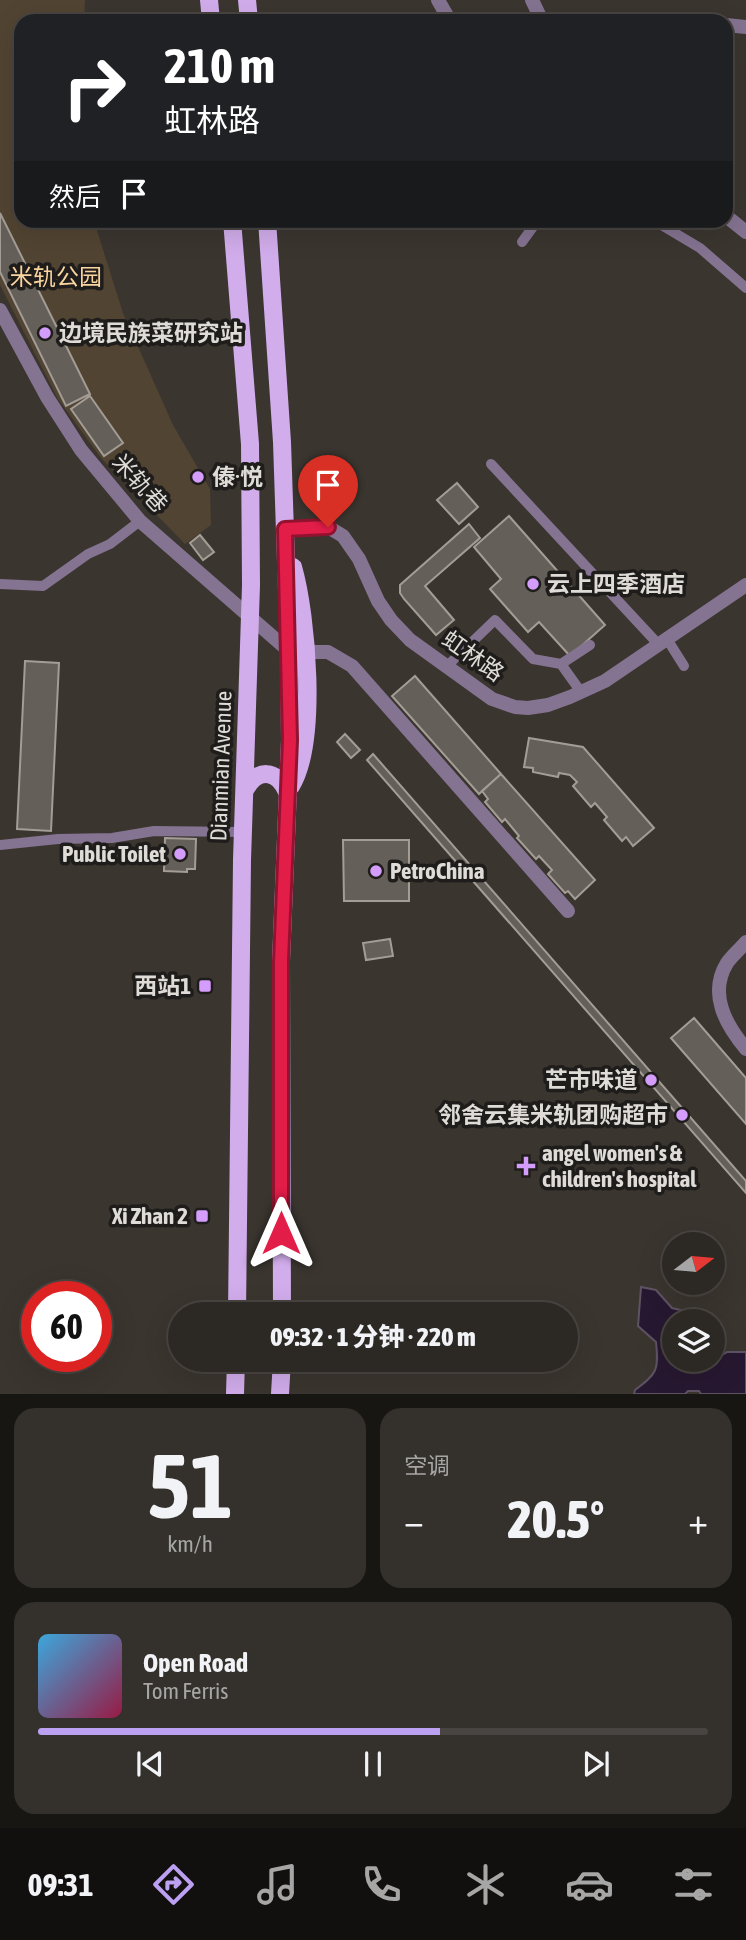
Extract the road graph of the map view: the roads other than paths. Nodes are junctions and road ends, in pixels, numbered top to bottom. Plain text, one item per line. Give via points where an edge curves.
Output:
1 (233, 228) edge
2 (268, 228) edge
3 (532, 228) edge
4 (666, 228) edge
5 (522, 242) dead end
6 (746, 288) edge
7 (0, 310) edge
8 (491, 464) dead end
9 (140, 520) junction
10 (286, 536) junction
11 (0, 584) edge
12 (746, 585) edge
13 (251, 615) junction
14 (663, 642) junction
15 (590, 645) dead end
16 (298, 651) junction
17 (561, 664) junction
18 (447, 666) junction
19 (684, 666) dead end
20 (581, 692) junction
21 (245, 790) junction
22 (287, 792) junction
23 (243, 832) junction
24 (0, 845) edge
25 (568, 911) dead end
26 (746, 942) edge
27 (746, 1049) edge
28 (237, 1302) edge
29 (282, 1302) edge
30 (236, 1372) edge
31 (282, 1372) edge
32 (282, 1390) edge
33 (236, 1392) edge

1 - 13 main road, Dianmian Avenue via 250,444
2 - 10 main road
3 - 5 lane
4 - 6 lane via 700,248
7 - 9 street, 米轨巷 via 81,450
8 - 14 lane
9 - 11 lane via 52,582 43,586
9 - 13 street, 米轨巷
10 - 16 main road
10 - 18 street, 虹林路 via 318,526 343,536 391,620
12 - 14 street, 虹林路
13 - 16 street, 米轨巷
13 - 21 main road, Dianmian Avenue
14 - 19 lane
14 - 20 street, 虹林路
15 - 17 lane
16 - 22 main road
16 - 25 street via 328,652 352,666
17 - 18 lane via 533,659 495,620
17 - 20 lane
18 - 20 street, 虹林路 via 492,699 515,707 548,705
21 - 22 main road via 261,774 273,775
21 - 23 main road, Dianmian Avenue
22 - 29 main road via 281,961
23 - 24 lane via 155,831
23 - 28 main road, Dianmian Avenue
26 - 27 street via 727,964 719,985 721,1010
30 - 33 main road
31 - 32 main road

